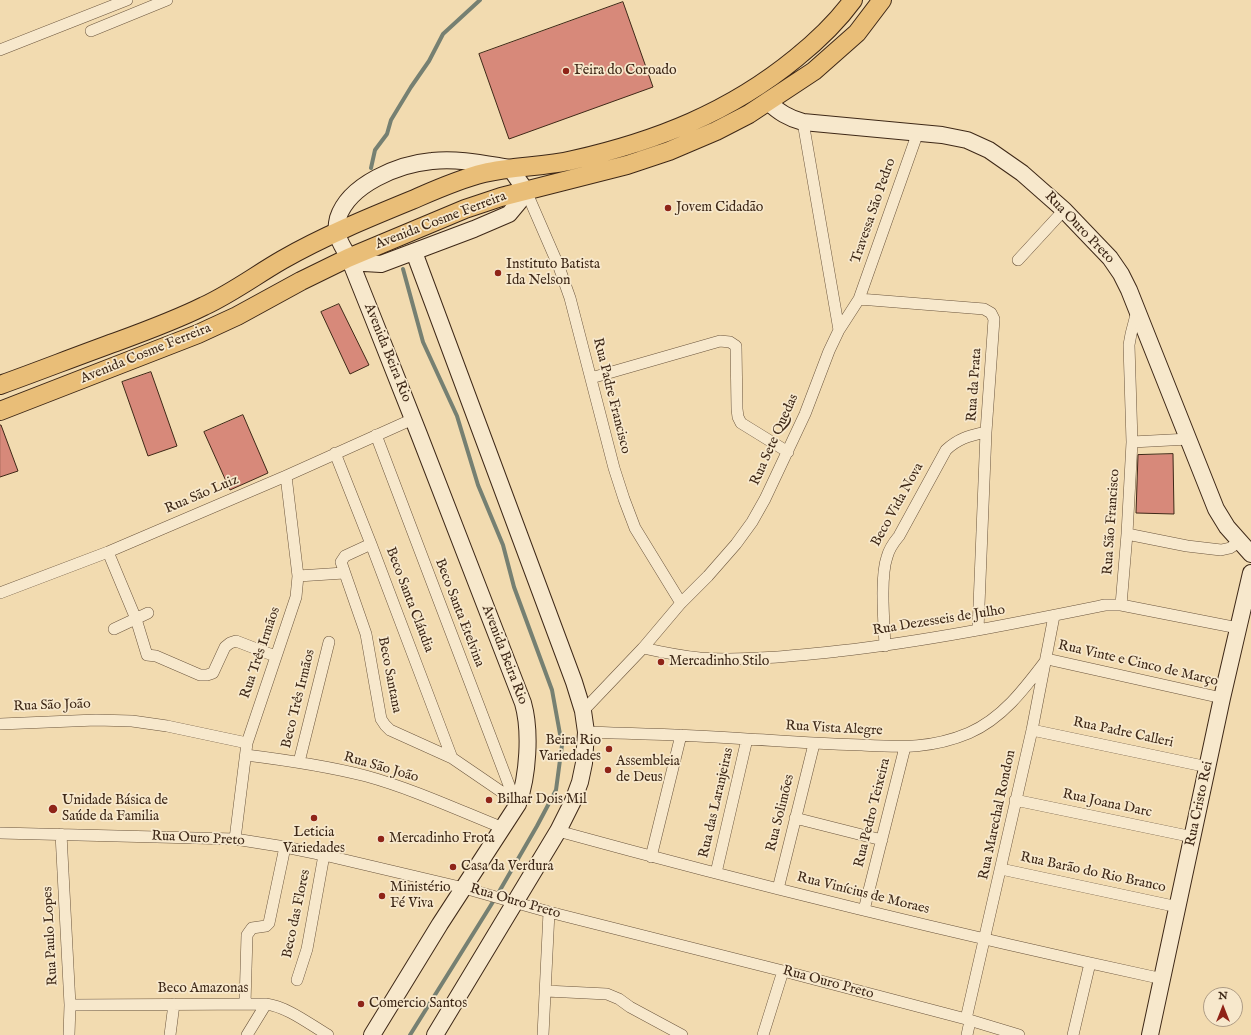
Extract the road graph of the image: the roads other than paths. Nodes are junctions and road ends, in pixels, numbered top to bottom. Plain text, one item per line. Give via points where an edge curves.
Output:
1 (127, 0) edge
2 (166, 0) edge
3 (853, 0) edge
4 (882, 0) edge
5 (91, 31) dead end
6 (0, 50) edge
7 (768, 102) junction
8 (803, 122) junction
9 (918, 132) junction
10 (510, 168) junction
11 (526, 191) junction
12 (1064, 210) junction
13 (336, 232) junction
14 (414, 252) junction
15 (348, 258) junction
16 (1018, 260) dead end
17 (859, 299) junction
18 (1137, 311) junction
19 (839, 330) junction
20 (591, 378) junction
21 (0, 385) edge
22 (0, 411) edge
23 (414, 419) junction
24 (986, 432) junction
25 (376, 435) junction
26 (1188, 439) junction
27 (1132, 442) junction
28 (788, 452) junction
29 (335, 453) junction
30 (286, 476) junction
31 (1127, 534) junction
32 (1239, 542) junction
33 (371, 544) junction
34 (108, 552) junction
35 (1251, 554) edge
36 (344, 573) junction
37 (1251, 573) edge
38 (298, 576) junction
39 (0, 593) edge
40 (681, 603) junction
41 (1121, 605) junction
42 (148, 613) dead end
43 (1054, 616) junction
44 (136, 619) junction
45 (1238, 628) junction
46 (114, 629) dead end
47 (978, 630) junction
48 (329, 642) dead end
49 (885, 646) junction
50 (643, 648) junction
51 (275, 656) junction
52 (1047, 659) junction
53 (1222, 698) junction
54 (583, 711) junction
55 (0, 724) edge
56 (1032, 730) junction
57 (586, 732) junction
58 (681, 735) junction
59 (747, 739) junction
60 (247, 743) junction
61 (814, 744) junction
62 (905, 747) junction
63 (246, 755) junction
64 (452, 758) junction
65 (299, 762) junction
66 (1208, 767) junction
67 (1015, 800) junction
68 (516, 802) junction
69 (795, 818) junction
70 (503, 828) junction
71 (558, 831) junction
72 (0, 833) edge
73 (61, 834) junction
74 (1193, 837) junction
75 (235, 839) junction
76 (882, 840) junction
77 (285, 847) junction
78 (324, 855) junction
79 (651, 857) junction
80 (1001, 869) junction
81 (716, 873) junction
82 (468, 889) junction
83 (778, 889) junction
84 (508, 900) junction
85 (1178, 907) junction
86 (864, 910) junction
87 (549, 912) junction
88 (985, 940) junction
89 (1090, 963) junction
90 (783, 971) junction
91 (1163, 979) junction
92 (297, 980) dead end
93 (546, 991) junction
94 (174, 1004) junction
95 (245, 1004) junction
96 (266, 1004) junction
97 (70, 1005) junction
98 (968, 1020) junction
99 (437, 1034) edge
100 (69, 1035) edge
101 (170, 1035) edge
102 (247, 1035) edge
103 (328, 1035) edge
104 (372, 1035) edge
105 (543, 1035) edge
106 (682, 1035) edge
107 (763, 1035) edge
108 (967, 1035) edge
109 (1019, 1035) edge
110 (1073, 1035) edge
111 (1150, 1035) edge

1 - 6 street
2 - 5 street
3 - 10 main road, Avenida Cosme Ferreira via 814,43 782,69 712,113 687,125 601,154 538,166
4 - 7 main road, Avenida Cosme Ferreira via 857,33 837,51
7 - 8 street, Rua Ouro Preto via 787,117
7 - 11 main road, Avenida Cosme Ferreira via 716,131 669,151 627,165
8 - 9 street, Rua Ouro Preto
8 - 19 street
9 - 12 street, Rua Ouro Preto via 966,140 989,150 1022,173
9 - 17 street, Travessa São Pedro
10 - 11 street
10 - 13 main road, Avenida Cosme Ferreira via 483,173 457,182
10 - 13 street via 448,160 417,163 394,171 367,183 348,200 338,219
11 - 14 street via 509,214
11 - 15 main road, Avenida Cosme Ferreira via 465,209
11 - 20 street, Rua Padre Francisco via 570,298
12 - 16 street
12 - 18 street, Rua Ouro Preto via 1110,258 1121,274
13 - 15 street, Avenida Beira Rio
13 - 21 main road, Avenida Cosme Ferreira via 187,314
14 - 15 street via 381,264 364,263
14 - 54 street
15 - 22 main road, Avenida Cosme Ferreira via 198,334
15 - 23 street, Avenida Beira Rio
17 - 19 street
17 - 24 street, Rua da Prata via 984,309 991,313 994,320
18 - 26 street, Rua Ouro Preto
18 - 27 street, Rua São Francisco via 1129,345
19 - 28 street, Rua Sete Quedas
20 - 28 street via 720,341 730,342 736,346 738,417 741,423
20 - 40 street, Rua Padre Francisco via 614,468 635,528
23 - 25 street, Rua São Luiz
23 - 68 street, Avenida Beira Rio via 523,703 527,736 523,787
24 - 47 street, Rua da Prata
24 - 49 street, Beco Vida Nova via 965,437 946,450 891,546 884,570
25 - 29 street, Rua São Luiz
25 - 68 street, Beco Santa Etelvina
26 - 27 street
26 - 32 street, Rua Ouro Preto via 1216,509
27 - 31 street, Rua São Francisco
28 - 40 street, Rua Sete Quedas via 752,522 732,549
29 - 30 street, Rua São Luiz
29 - 33 street, Beco Santa Cláudia
30 - 34 street, Rua São Luiz
30 - 38 street, Rua Três Irmãos
31 - 32 street via 1221,550
31 - 41 street, Rua São Francisco
32 - 35 street, Rua Ouro Preto
33 - 36 street, Beco Santana via 345,556 341,562
33 - 64 street, Beco Santa Cláudia
34 - 39 street, Rua São Luiz
34 - 44 street
36 - 38 street
36 - 64 street, Beco Santana via 368,640 381,719 390,730
37 - 45 street, Rua Cristo Rei
38 - 51 street, Rua Três Irmãos via 296,597
40 - 50 street, Rua Sete Quedas
41 - 43 street, Rua Dezesseis de Julho
41 - 45 street, Rua Dezesseis de Julho
42 - 44 street
43 - 47 street, Rua Dezesseis de Julho
43 - 52 street, Rua Marechal Rondon
44 - 46 street
44 - 51 street via 146,655 156,656 200,675 213,673 225,647 236,641
45 - 53 street, Rua Cristo Rei
47 - 49 street, Rua Dezesseis de Julho
48 - 65 street, Beco Três Irmãos
49 - 50 street, Rua Dezesseis de Julho via 798,656 729,659 698,658
50 - 54 street, Rua Sete Quedas
51 - 60 street, Rua Três Irmãos
52 - 53 street, Rua Vinte e Cinco de Março
52 - 56 street, Rua Marechal Rondon
52 - 62 street, Rua Vista Alegre via 1022,692 989,722 947,741 927,746
53 - 66 street, Rua Cristo Rei
54 - 57 street
55 - 60 street, Rua São João via 132,721
56 - 66 street, Rua Padre Calleri
56 - 67 street, Rua Marechal Rondon
57 - 58 street, Rua Vista Alegre
57 - 71 street via 580,782
58 - 59 street, Rua Vista Alegre
58 - 79 street
59 - 61 street, Rua Vista Alegre
59 - 81 street, Rua das Laranjeiras
60 - 63 street, Rua Três Irmãos
61 - 62 street, Rua Vista Alegre
61 - 69 street, Rua Solimões
62 - 76 street, Rua Pedro Teixeira
63 - 65 street, Rua São João
63 - 75 street, Rua Três Irmãos
64 - 68 street, Beco Santana
65 - 70 street, Rua São João via 365,776 397,786
66 - 74 street, Rua Cristo Rei
67 - 74 street, Rua Joana Darc
67 - 80 street, Rua Marechal Rondon
68 - 70 street, Avenida Beira Rio
69 - 76 street
69 - 83 street, Rua Solimões
70 - 82 street, Avenida Beira Rio
71 - 79 street, Rua Vinícius de Moraes
71 - 84 street
72 - 73 street, Rua Ouro Preto
73 - 75 street, Rua Ouro Preto
73 - 97 street, Rua Paulo Lopes
74 - 85 street, Rua Cristo Rei
75 - 77 street, Rua Ouro Preto
76 - 86 street, Rua Pedro Teixeira
77 - 78 street, Rua Ouro Preto
77 - 95 street via 269,924 252,928 247,935
78 - 82 street, Rua Ouro Preto
78 - 92 street, Beco das Flores via 307,949
79 - 81 street, Rua Vinícius de Moraes
80 - 85 street, Rua Barão do Rio Branco
80 - 88 street, Rua Marechal Rondon
81 - 83 street, Rua Vinícius de Moraes
82 - 84 street, Rua Ouro Preto
82 - 104 street, Avenida Beira Rio via 440,924
83 - 86 street, Rua Vinícius de Moraes
84 - 87 street, Rua Ouro Preto
84 - 99 street
85 - 91 street, Rua Cristo Rei
86 - 88 street, Rua Vinícius de Moraes
87 - 90 street, Rua Ouro Preto
87 - 93 street
88 - 89 street, Rua Vinícius de Moraes
88 - 98 street, Rua Marechal Rondon
89 - 91 street, Rua Vinícius de Moraes
89 - 110 street
90 - 98 street, Rua Ouro Preto
90 - 107 street
91 - 111 street, Rua Cristo Rei
93 - 105 street
93 - 106 street via 607,994
94 - 95 street, Beco Amazonas
94 - 97 street, Beco Amazonas
94 - 101 street
95 - 96 street, Beco Amazonas
96 - 102 street
96 - 103 street, Beco Amazonas via 275,1005
97 - 100 street, Rua Paulo Lopes
98 - 108 street, Rua Marechal Rondon
98 - 109 street, Rua Ouro Preto

